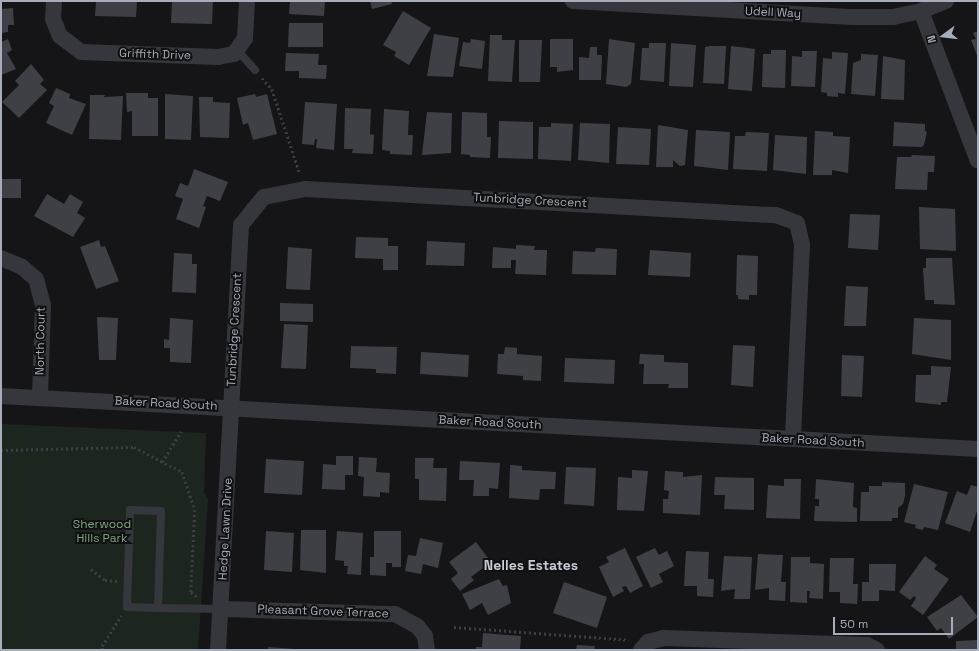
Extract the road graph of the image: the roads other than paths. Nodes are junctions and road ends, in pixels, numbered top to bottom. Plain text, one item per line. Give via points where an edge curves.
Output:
1 (54, 1) edge
2 (247, 1) edge
3 (573, 1) edge
4 (946, 1) edge
5 (921, 11) junction
6 (237, 50) junction
7 (255, 70) road end
8 (978, 161) edge
9 (1, 258) edge
10 (1, 396) edge
11 (40, 397) junction
12 (231, 408) junction
13 (793, 440) junction
14 (978, 450) edge
15 (158, 608) junction
16 (222, 609) junction
17 (645, 646) edge
18 (218, 650) edge
19 (427, 650) edge
20 (877, 650) edge

1 - 6 street, Griffith Drive via 53,19 60,36 81,52 218,57 234,54
2 - 6 street via 245,38
3 - 5 street, Udell Way via 854,18 893,17
4 - 5 street, Udell Way
5 - 8 street
6 - 7 lane
9 - 11 street, North Court via 22,267 36,279 43,305
10 - 11 street, Baker Road South
11 - 12 street, Baker Road South
12 - 13 street, Baker Road South
12 - 13 street, Tunbridge Crescent via 241,225 264,197 305,189 776,215 797,223 802,245
12 - 16 street, Hedge Lawn Drive
13 - 14 street, Baker Road South
15 - 15 lane via 127,607 130,510 161,511
15 - 16 lane
16 - 18 street, Hedge Lawn Drive
16 - 19 street, Pleasant Grove Terrace via 395,614 418,627 425,636
17 - 20 street via 664,638 867,645

